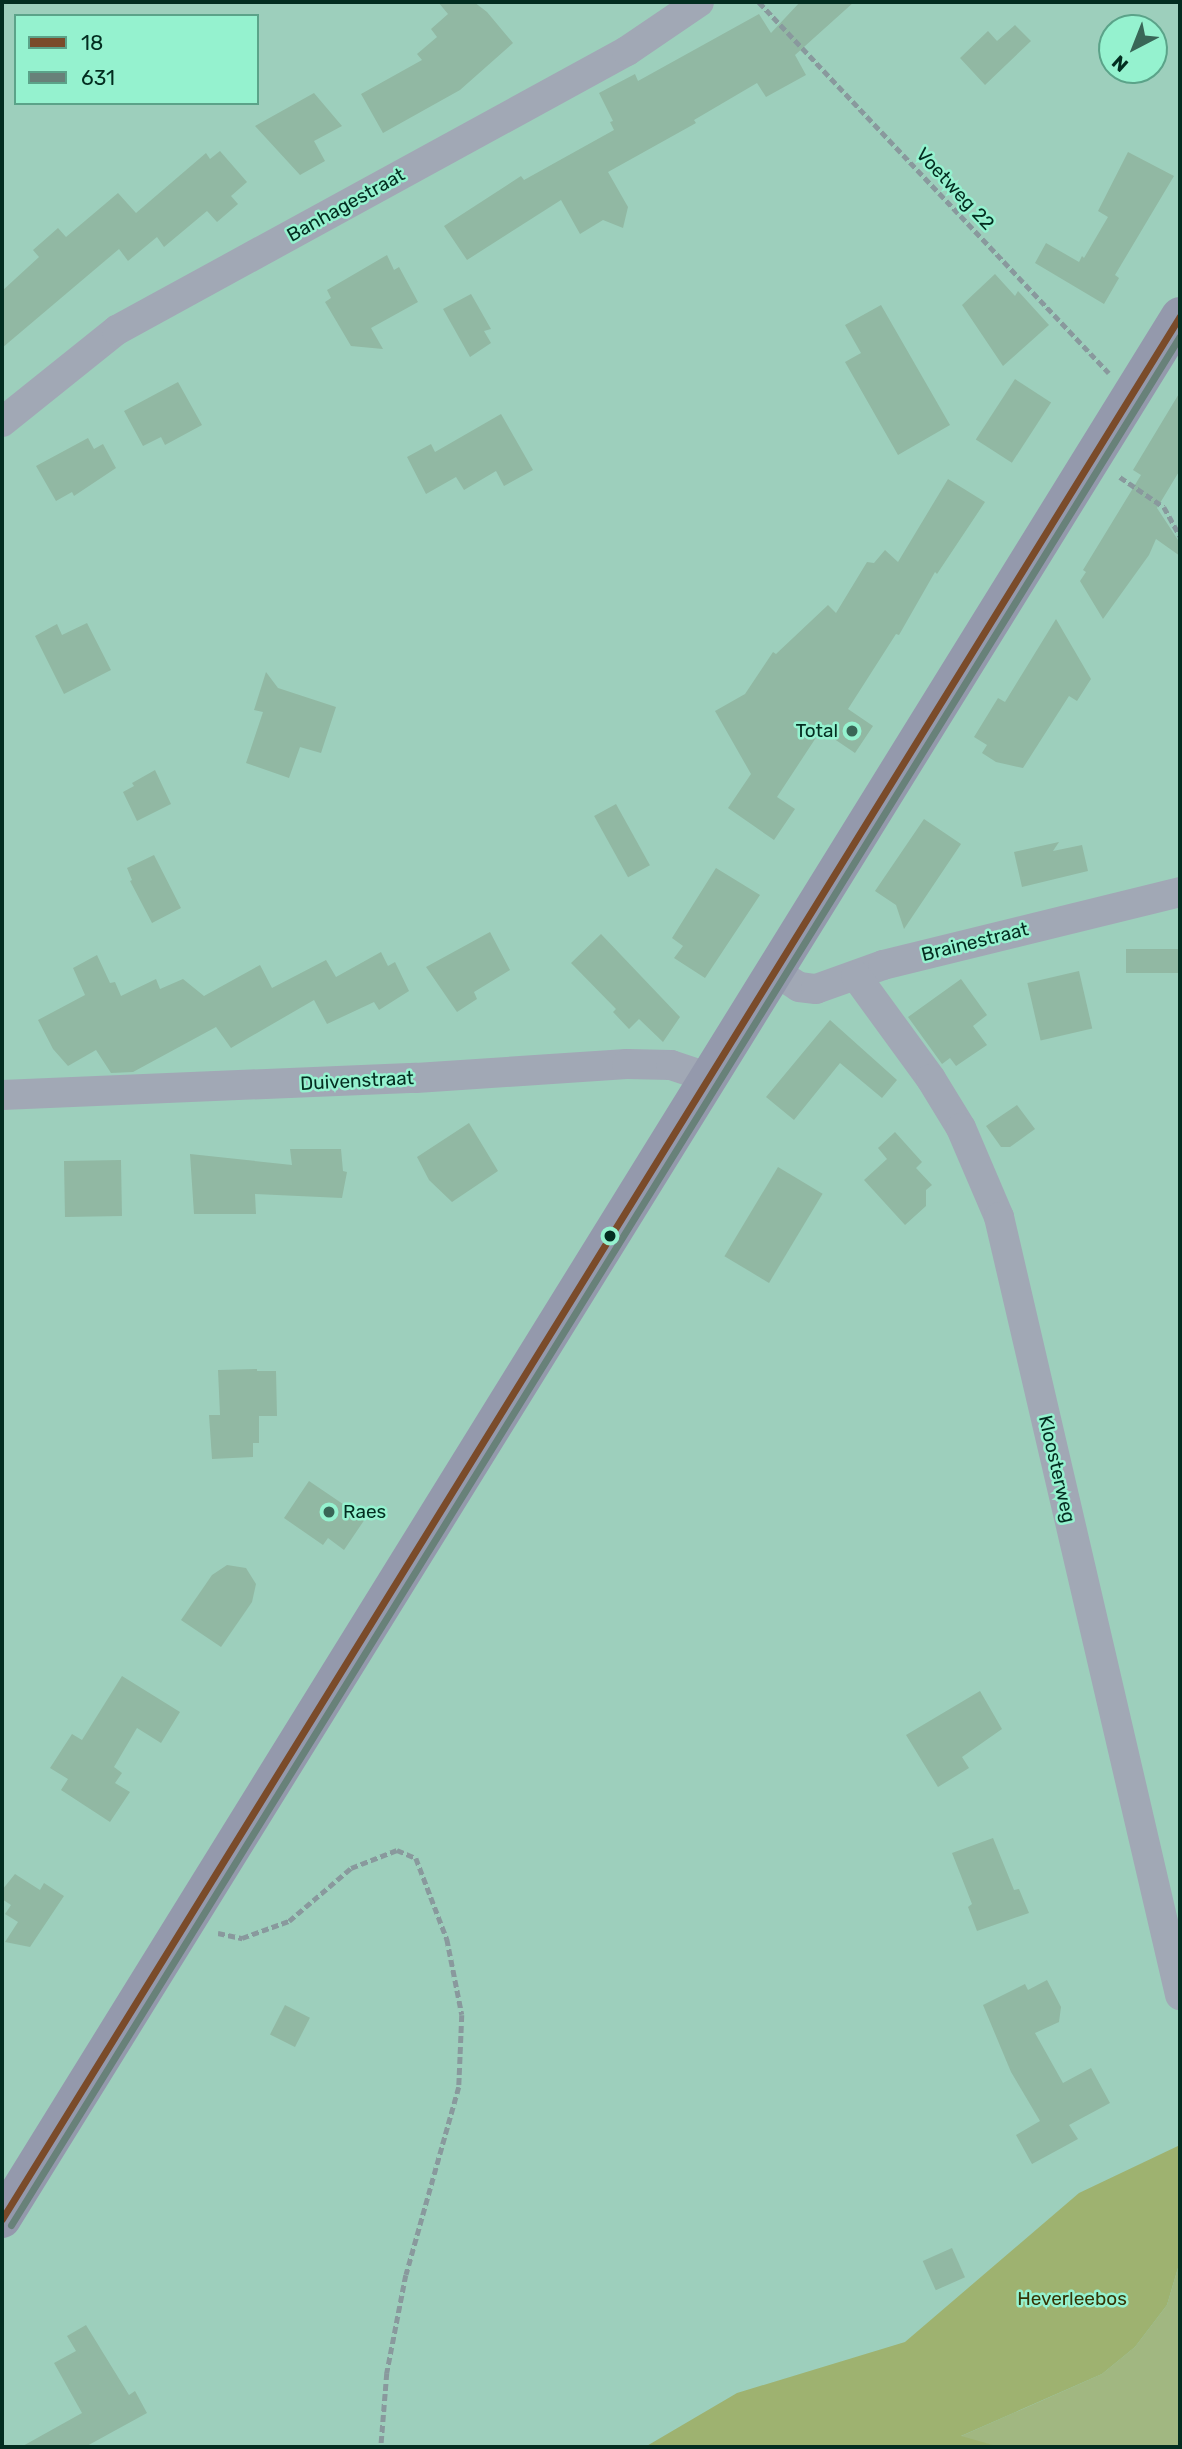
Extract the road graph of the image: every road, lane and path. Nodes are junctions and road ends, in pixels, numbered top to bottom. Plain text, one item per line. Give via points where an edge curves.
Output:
1 (699, 2) edge
2 (759, 2) edge
3 (1180, 316) edge
4 (1131, 396) junction
5 (2, 422) edge
6 (1092, 461) junction
7 (1180, 536) edge
8 (1180, 892) edge
9 (776, 972) junction
10 (856, 976) junction
11 (710, 1078) junction
12 (2, 1096) edge
13 (181, 1926) junction
14 (1180, 1995) edge
15 (2, 2219) edge
16 (381, 2447) edge

1 - 5 street, Banhagestraat via 627,51 117,330
2 - 4 path, Voetweg 22
3 - 4 main road
4 - 6 main road
6 - 7 path via 1152,496 1164,507
6 - 9 main road
8 - 10 street, Brainestraat via 883,965
9 - 10 street, Brainestraat via 808,989
9 - 11 main road
10 - 14 street, Kloosterweg via 961,1128 999,1217
11 - 12 street, Duivenstraat via 671,1065 627,1064
11 - 13 main road
13 - 15 main road
13 - 16 path via 242,1938 289,1921 351,1868 397,1850 416,1858 447,1939 463,2015 458,2087 406,2275 387,2373

